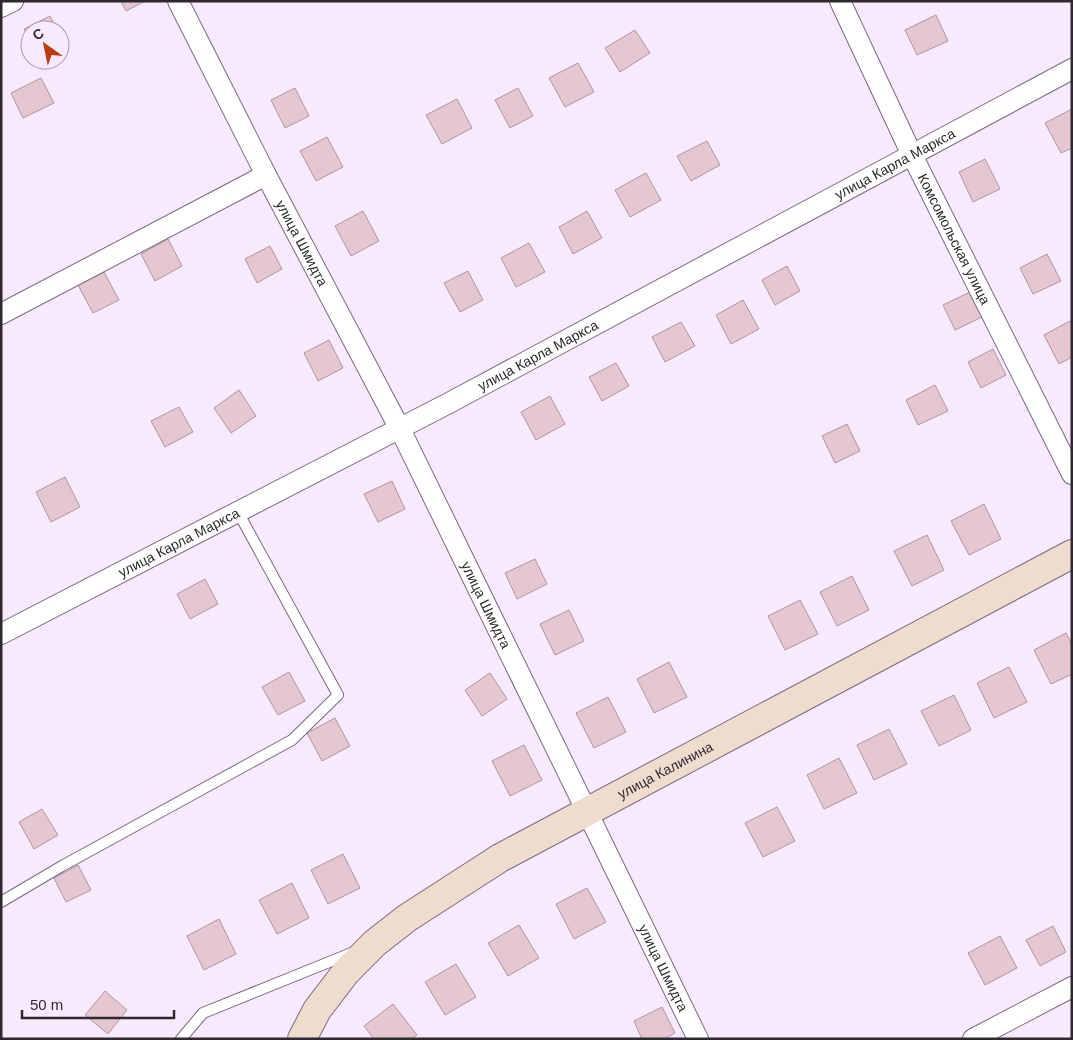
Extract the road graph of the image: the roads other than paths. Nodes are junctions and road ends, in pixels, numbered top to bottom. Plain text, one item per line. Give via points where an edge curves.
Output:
1 (13, 1) edge
2 (178, 1) edge
3 (840, 1) edge
4 (1, 7) edge
5 (1072, 69) edge
6 (912, 155) junction
7 (266, 175) junction
8 (1, 314) edge
9 (400, 429) junction
10 (1072, 474) edge
11 (238, 512) junction
12 (1072, 554) edge
13 (1, 634) edge
14 (586, 812) junction
15 (1, 902) edge
16 (376, 943) junction
17 (1072, 987) edge
18 (181, 1039) edge
19 (302, 1039) edge
20 (698, 1039) edge
21 (973, 1039) edge

1 - 4 street
2 - 7 street, улица Шмидта
3 - 6 street, Комсомольская улица
5 - 6 street, улица Карла Маркса
6 - 9 street, улица Карла Маркса
6 - 10 street, Комсомольская улица
7 - 8 street
7 - 9 street, улица Шмидта
9 - 11 street, улица Карла Маркса
9 - 14 street, улица Шмидта
11 - 13 street, улица Карла Маркса
11 - 15 lane via 338,695 292,740
12 - 14 main road, улица Калинина
14 - 16 main road, улица Калинина via 500,858 407,918
14 - 20 street, улица Шмидта
16 - 18 lane via 203,1013
16 - 19 main road, улица Калинина via 346,972 317,1010
17 - 21 street

